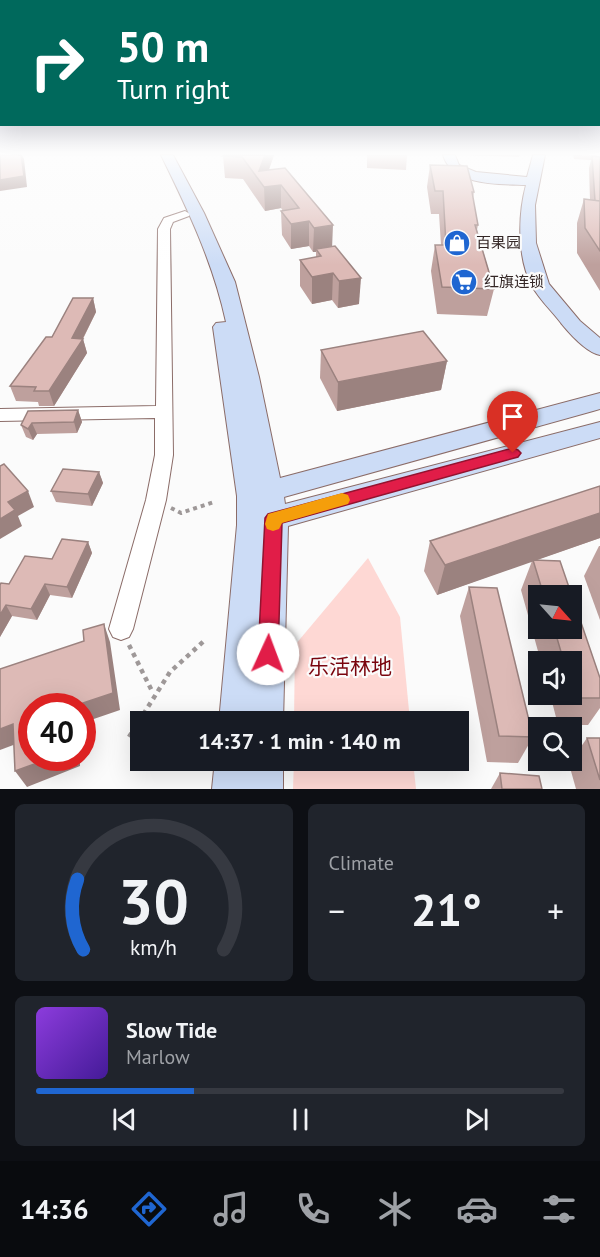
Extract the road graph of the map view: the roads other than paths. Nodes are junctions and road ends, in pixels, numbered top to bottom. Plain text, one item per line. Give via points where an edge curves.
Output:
1 (175, 192) edge
2 (186, 192) edge
3 (531, 192) edge
4 (185, 214) junction
5 (600, 349) edge
6 (600, 399) edge
7 (164, 412) junction
8 (0, 415) edge
9 (600, 430) edge
10 (259, 493) junction
11 (262, 521) junction
12 (121, 629) road end
13 (238, 711) edge
14 (266, 711) edge
15 (233, 771) edge
16 (264, 771) edge
17 (232, 789) edge
18 (263, 789) edge

1 - 4 street
2 - 10 street via 226,282 248,377
3 - 5 street via 528,243 540,285 573,325
4 - 7 street via 168,220 164,229
4 - 10 street via 220,312
6 - 10 street
7 - 8 street
7 - 12 street via 164,455 156,500
9 - 11 street
10 - 11 street
11 - 13 street
11 - 14 street
15 - 17 street
16 - 18 street

